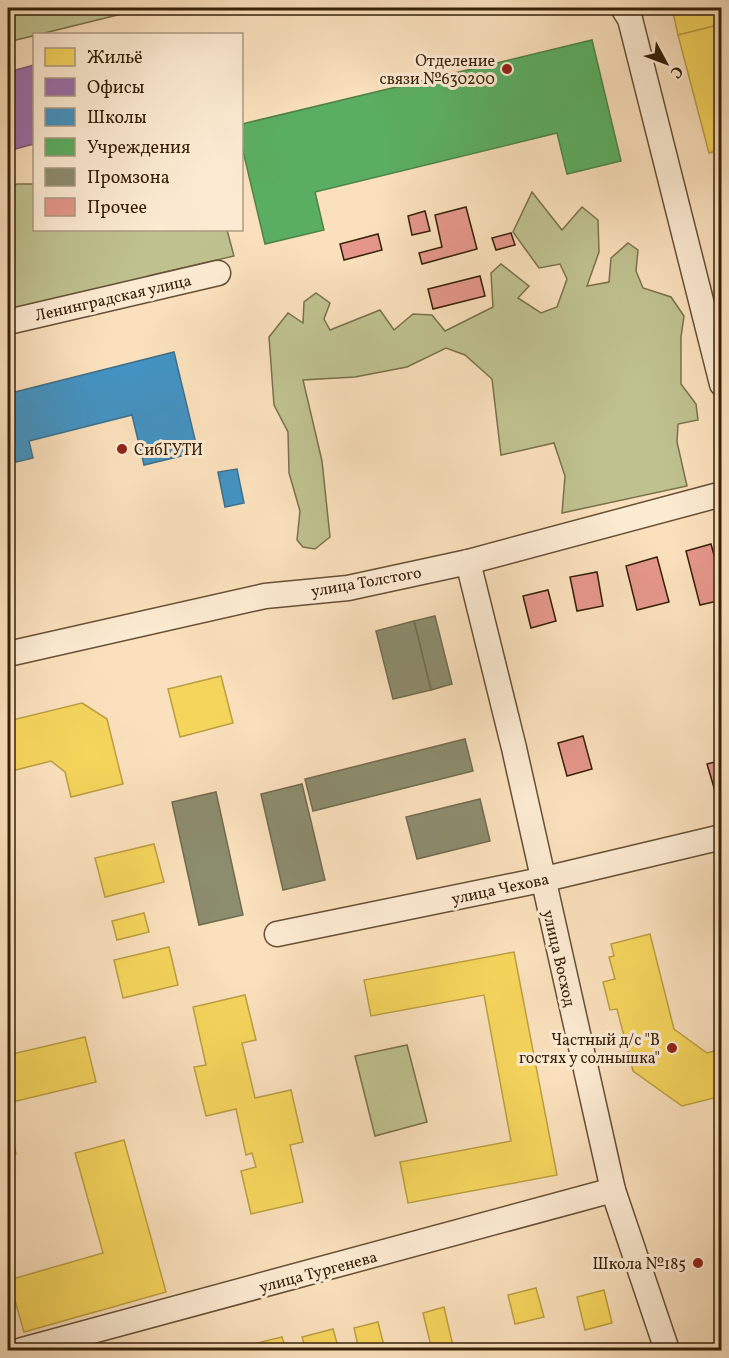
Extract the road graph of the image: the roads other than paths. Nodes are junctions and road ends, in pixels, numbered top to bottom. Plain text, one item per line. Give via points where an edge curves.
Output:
1 (623, 8) edge
2 (218, 273) dead end
3 (8, 322) edge
4 (722, 384) edge
5 (722, 494) edge
6 (468, 562) junction
7 (8, 654) edge
8 (722, 837) edge
9 (541, 880) junction
10 (278, 934) dead end
11 (613, 1190) junction
12 (22, 1350) edge
13 (667, 1350) edge

1 - 4 street via 630,19
2 - 3 street, Ленинградская улица
5 - 6 street, улица Толстого
6 - 7 street, улица Толстого via 348,588 265,596
6 - 9 street, улица Восход via 514,748
8 - 9 street, улица Чехова
9 - 10 street, улица Чехова
9 - 11 street, улица Восход
11 - 12 street, улица Тургенева
11 - 13 street, улица Восход

